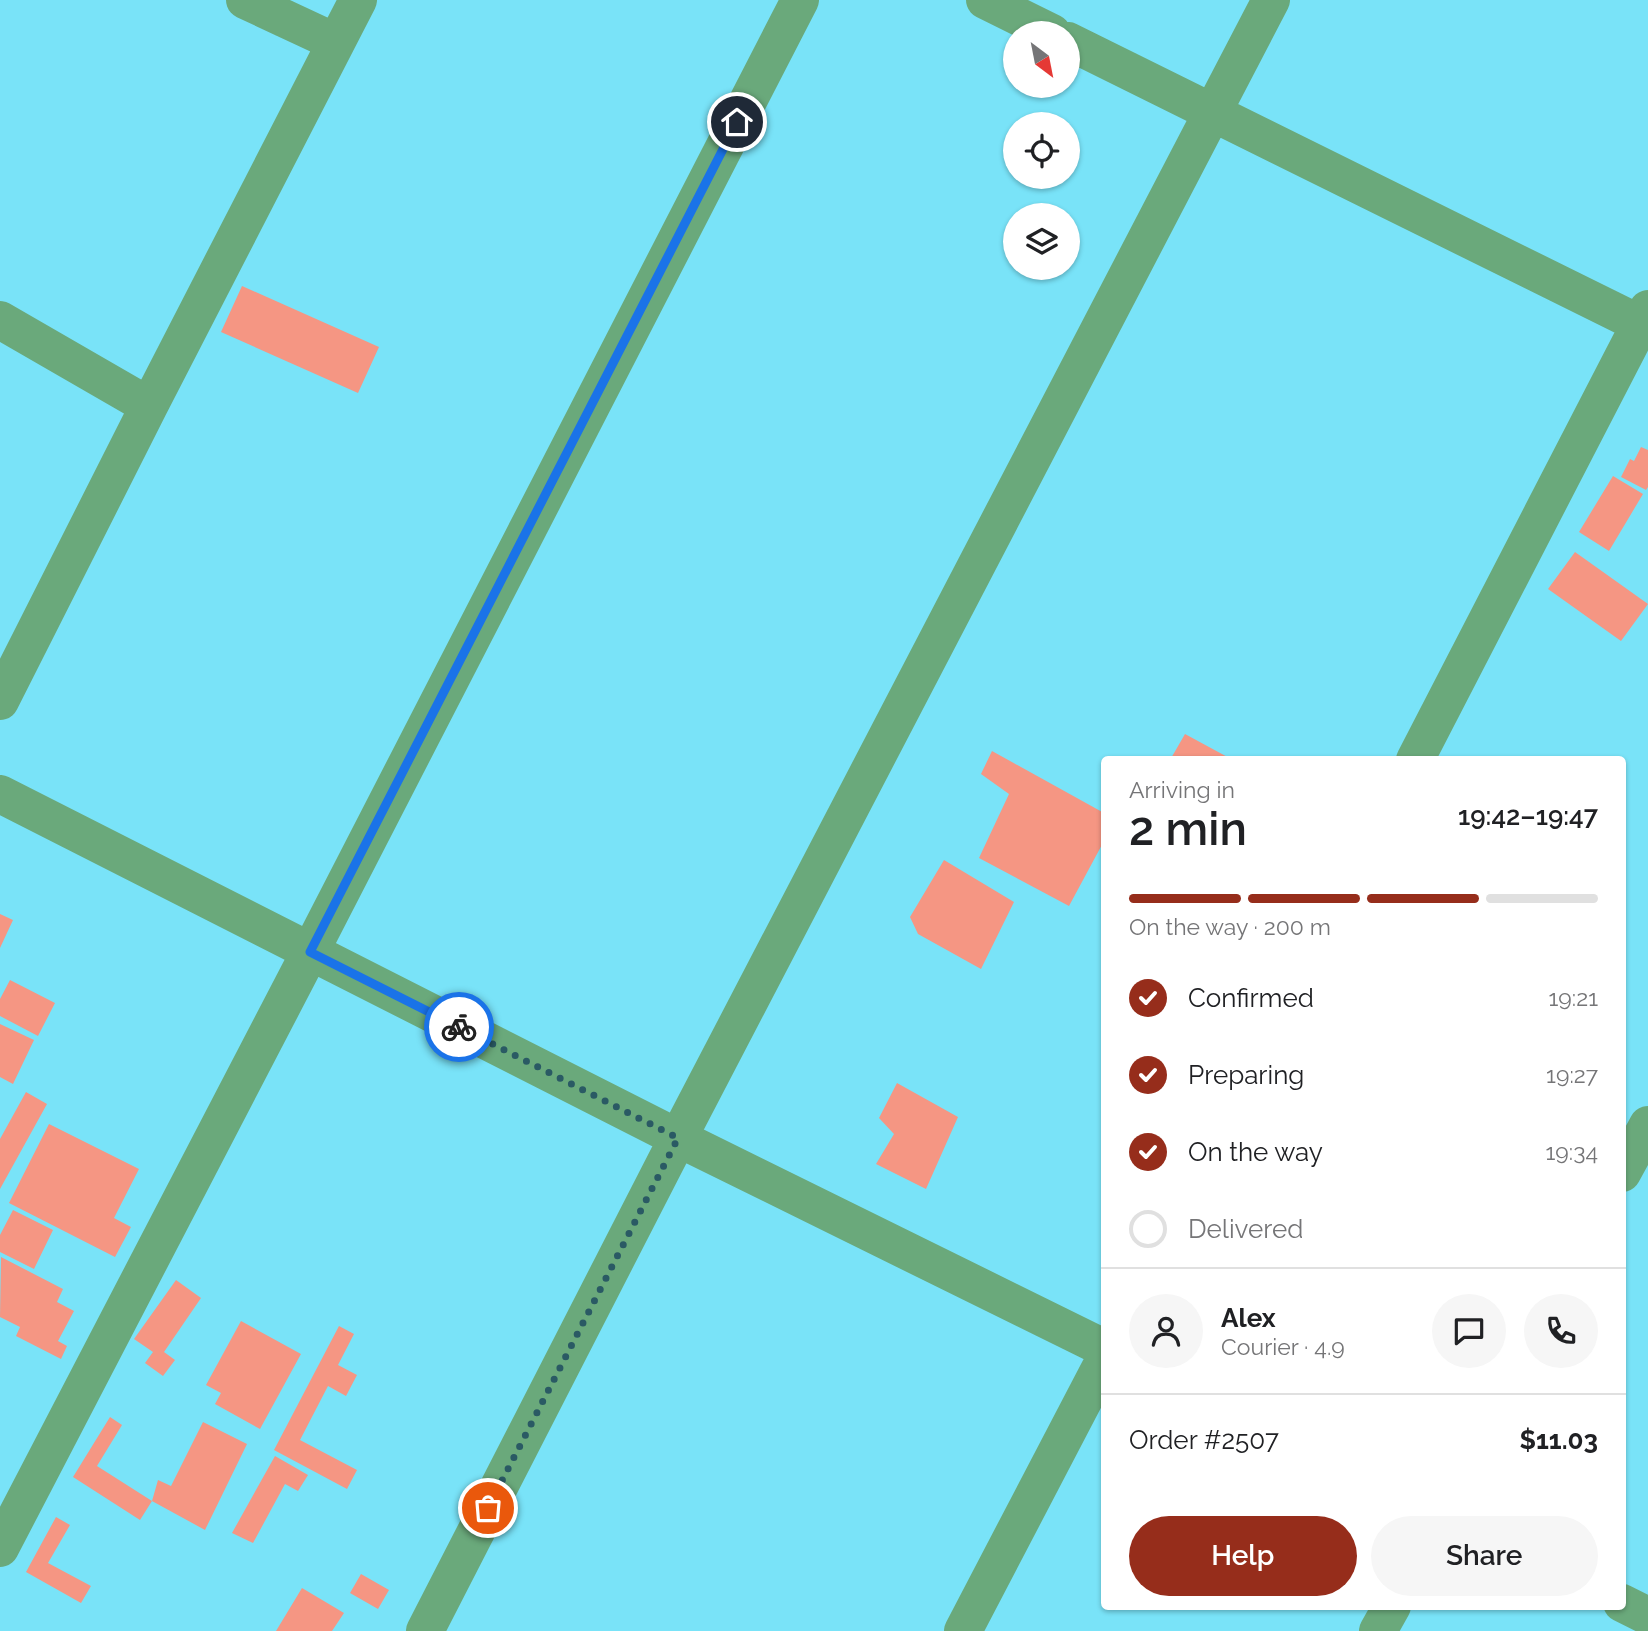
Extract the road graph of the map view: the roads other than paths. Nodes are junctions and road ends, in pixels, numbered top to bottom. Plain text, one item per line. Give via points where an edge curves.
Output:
1 (245, 0) edge
2 (358, 0) edge
3 (800, 0) edge
4 (985, 0) edge
5 (1271, 0) edge
6 (1028, 21) edge
7 (335, 42) junction
8 (1080, 47) edge
9 (1213, 112) junction
10 (0, 320) edge
11 (1645, 320) edge
12 (149, 406) junction
13 (0, 701) edge
14 (1417, 756) edge
15 (0, 794) edge
16 (310, 952) junction
17 (1648, 1125) edge
18 (678, 1138) junction
19 (1626, 1166) edge
20 (1101, 1347) edge
21 (1101, 1367) edge
22 (0, 1548) edge
23 (1626, 1605) edge
24 (1390, 1610) edge
25 (1648, 1616) edge
26 (425, 1631) edge
27 (963, 1631) edge
28 (1378, 1631) edge

1 - 7 street
2 - 7 street
3 - 16 street
4 - 6 street
5 - 9 street
7 - 12 street
8 - 9 street
9 - 11 street
9 - 18 street
10 - 12 street
11 - 14 street
12 - 13 street
15 - 16 street
16 - 18 street
16 - 22 street
17 - 19 street
18 - 20 street
18 - 26 street
21 - 27 street
23 - 25 street
24 - 28 street

